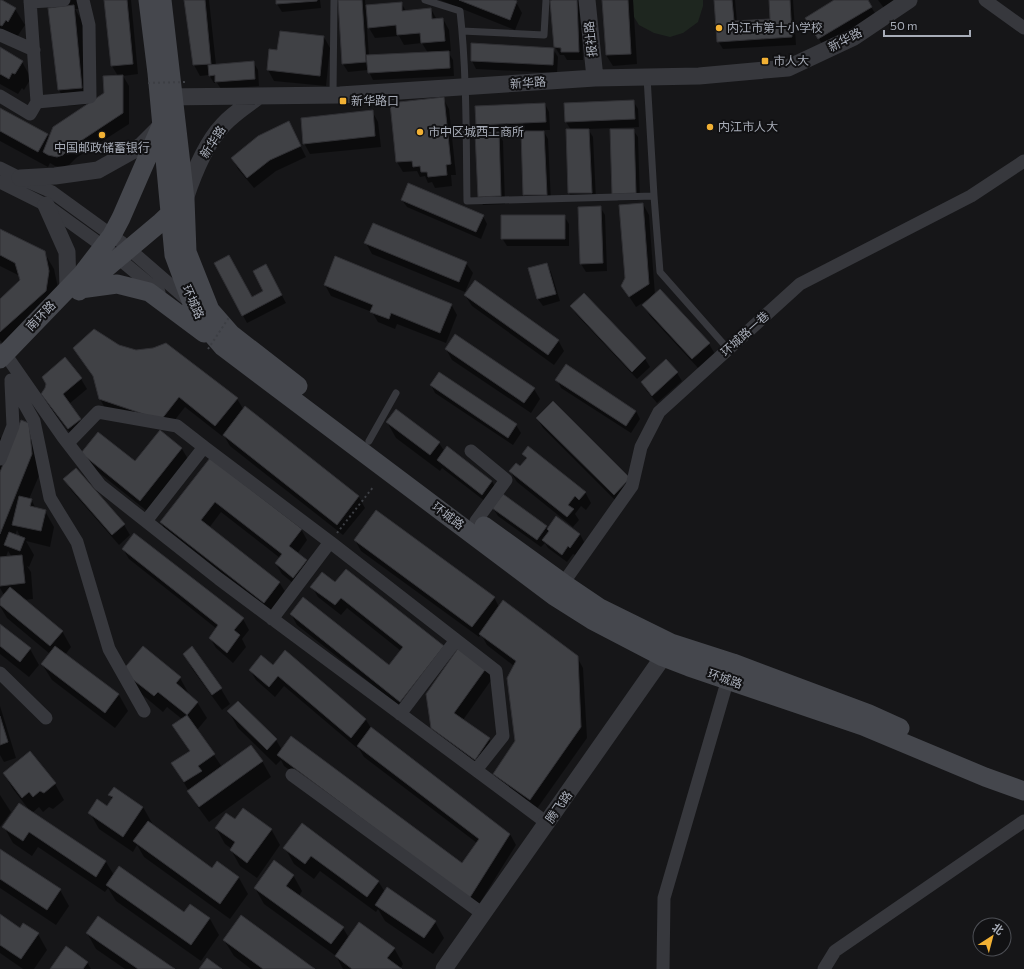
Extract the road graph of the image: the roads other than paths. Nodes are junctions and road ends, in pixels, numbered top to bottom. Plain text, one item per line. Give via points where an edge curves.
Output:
1 (64, 0) edge
2 (83, 0) edge
3 (148, 0) edge
4 (162, 0) edge
5 (334, 0) edge
6 (425, 0) edge
7 (546, 0) edge
8 (587, 0) edge
9 (909, 0) edge
10 (985, 0) edge
11 (30, 1) edge
12 (1024, 28) edge
13 (462, 31) junction
14 (0, 35) edge
15 (34, 50) junction
16 (647, 77) junction
17 (595, 78) junction
18 (465, 87) junction
19 (161, 92) junction
20 (333, 95) junction
21 (0, 96) edge
22 (259, 96) junction
23 (38, 102) junction
24 (162, 124) junction
25 (1024, 161) edge
26 (0, 168) edge
27 (20, 178) junction
28 (0, 182) edge
29 (654, 196) junction
30 (185, 199) junction
31 (46, 205) junction
32 (170, 214) junction
33 (107, 241) junction
34 (124, 254) junction
35 (77, 284) junction
36 (193, 305) junction
37 (223, 336) junction
38 (728, 349) junction
39 (4, 362) edge
40 (396, 393) dead end
41 (369, 441) junction
42 (68, 443) junction
43 (204, 447) junction
44 (471, 451) dead end
45 (0, 459) edge
46 (146, 521) junction
47 (476, 521) junction
48 (330, 542) junction
49 (558, 590) junction
50 (272, 619) junction
51 (456, 640) junction
52 (667, 650) junction
53 (730, 672) junction
54 (0, 673) edge
55 (144, 711) dead end
56 (400, 714) junction
57 (46, 718) dead end
58 (476, 770) junction
59 (292, 775) dead end
60 (1024, 779) edge
61 (1024, 791) edge
62 (1024, 821) edge
63 (547, 823) junction
64 (483, 914) junction
65 (444, 969) edge
66 (664, 969) edge
67 (824, 969) edge

1 - 11 street
2 - 23 street via 89,25 90,97
3 - 19 main road, 环城路
4 - 19 main road, 环城路
5 - 20 lane
6 - 13 lane via 460,11
7 - 13 lane via 544,35
8 - 17 street, 报社路
9 - 16 street, 新华路 via 854,37 788,68 699,76
10 - 12 street
11 - 15 street
13 - 18 lane
14 - 15 street
15 - 23 street
16 - 17 street, 新华路
16 - 29 lane
17 - 18 street, 新华路
18 - 20 street, 新华路
18 - 29 lane via 466,201
19 - 22 street
19 - 24 main road, 环城路
19 - 30 main road, 环城路
20 - 22 street, 新华路
21 - 23 street via 30,114
22 - 30 street, 新华路 via 223,125 212,139 194,174
24 - 27 street via 141,146 98,170
24 - 32 main road, 环城路
24 - 33 main road via 121,218
25 - 38 street, 环城路一巷 via 971,196 800,284
26 - 27 street
27 - 33 street via 52,192
28 - 31 street
29 - 38 lane via 660,272
30 - 32 main road
30 - 37 main road, 环城路 via 188,252
31 - 33 street
31 - 35 street via 67,252
32 - 34 main road
32 - 36 main road, 环城路 via 174,255
33 - 34 street
33 - 35 main road
34 - 35 main road
34 - 36 street
34 - 37 street
35 - 37 main road via 118,284 149,292
35 - 39 main road, 南环路
36 - 37 main road, 环城路 via 197,317
37 - 41 main road, 环城路
37 - 49 main road, 环城路
38 - 49 street, 环城路一巷 via 659,412 641,447 632,486
39 - 42 street
39 - 45 street via 13,426
39 - 55 street via 34,421 50,498 77,542 109,649
40 - 41 lane
41 - 47 main road, 环城路
42 - 43 street via 98,412 177,426
42 - 46 street via 100,485
43 - 46 street
43 - 48 street
44 - 47 street via 506,480
46 - 50 street
47 - 49 main road, 环城路
48 - 50 street
48 - 51 street
49 - 52 main road, 环城路 via 592,620
50 - 56 street
51 - 56 street
51 - 58 street via 496,671 503,736
52 - 53 main road, 环城路
52 - 63 street, 腾飞路
53 - 60 main road, 环城路 via 869,714 987,767
53 - 61 main road, 环城路
53 - 66 street via 664,898
54 - 57 street
56 - 58 street
58 - 63 street
59 - 64 street
62 - 67 street via 835,951
63 - 64 street, 腾飞路
64 - 65 street, 腾飞路

